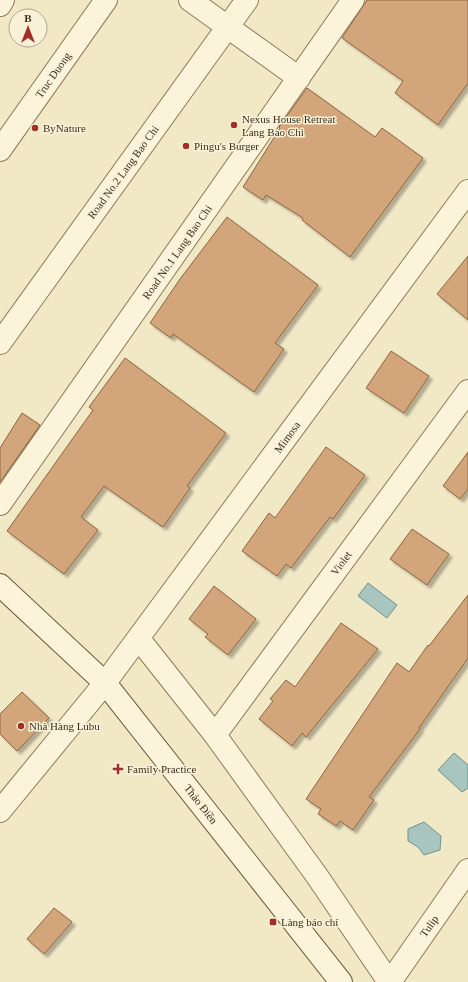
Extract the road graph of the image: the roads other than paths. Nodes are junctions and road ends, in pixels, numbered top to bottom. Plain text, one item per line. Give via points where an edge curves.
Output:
1 (3, 0) edge
2 (106, 0) edge
3 (190, 0) edge
4 (247, 0) edge
5 (353, 0) edge
6 (0, 5) edge
7 (228, 27) junction
8 (299, 78) junction
9 (0, 150) edge
10 (468, 191) edge
11 (0, 344) edge
12 (468, 391) edge
13 (0, 504) edge
14 (0, 585) edge
15 (139, 639) junction
16 (106, 683) junction
17 (215, 735) junction
18 (0, 811) edge
19 (468, 870) edge
20 (341, 982) edge
21 (390, 982) edge

1 - 6 street
2 - 9 street, Truc Duong
3 - 7 street
4 - 7 street, Road No.2 Lang Bao Chi
5 - 8 street, Road No.1 Lang Bao Chi
7 - 8 street
7 - 11 street, Road No.2 Lang Bao Chi
8 - 13 street, Road No.1 Lang Bao Chi
10 - 15 street, Mimosa
12 - 17 street, Violet
14 - 16 street, Thảo Điền
15 - 16 street, Mimosa
15 - 17 street
16 - 18 street, Mimosa
16 - 20 street, Thảo Điền
17 - 21 street
19 - 21 street, Tulip

